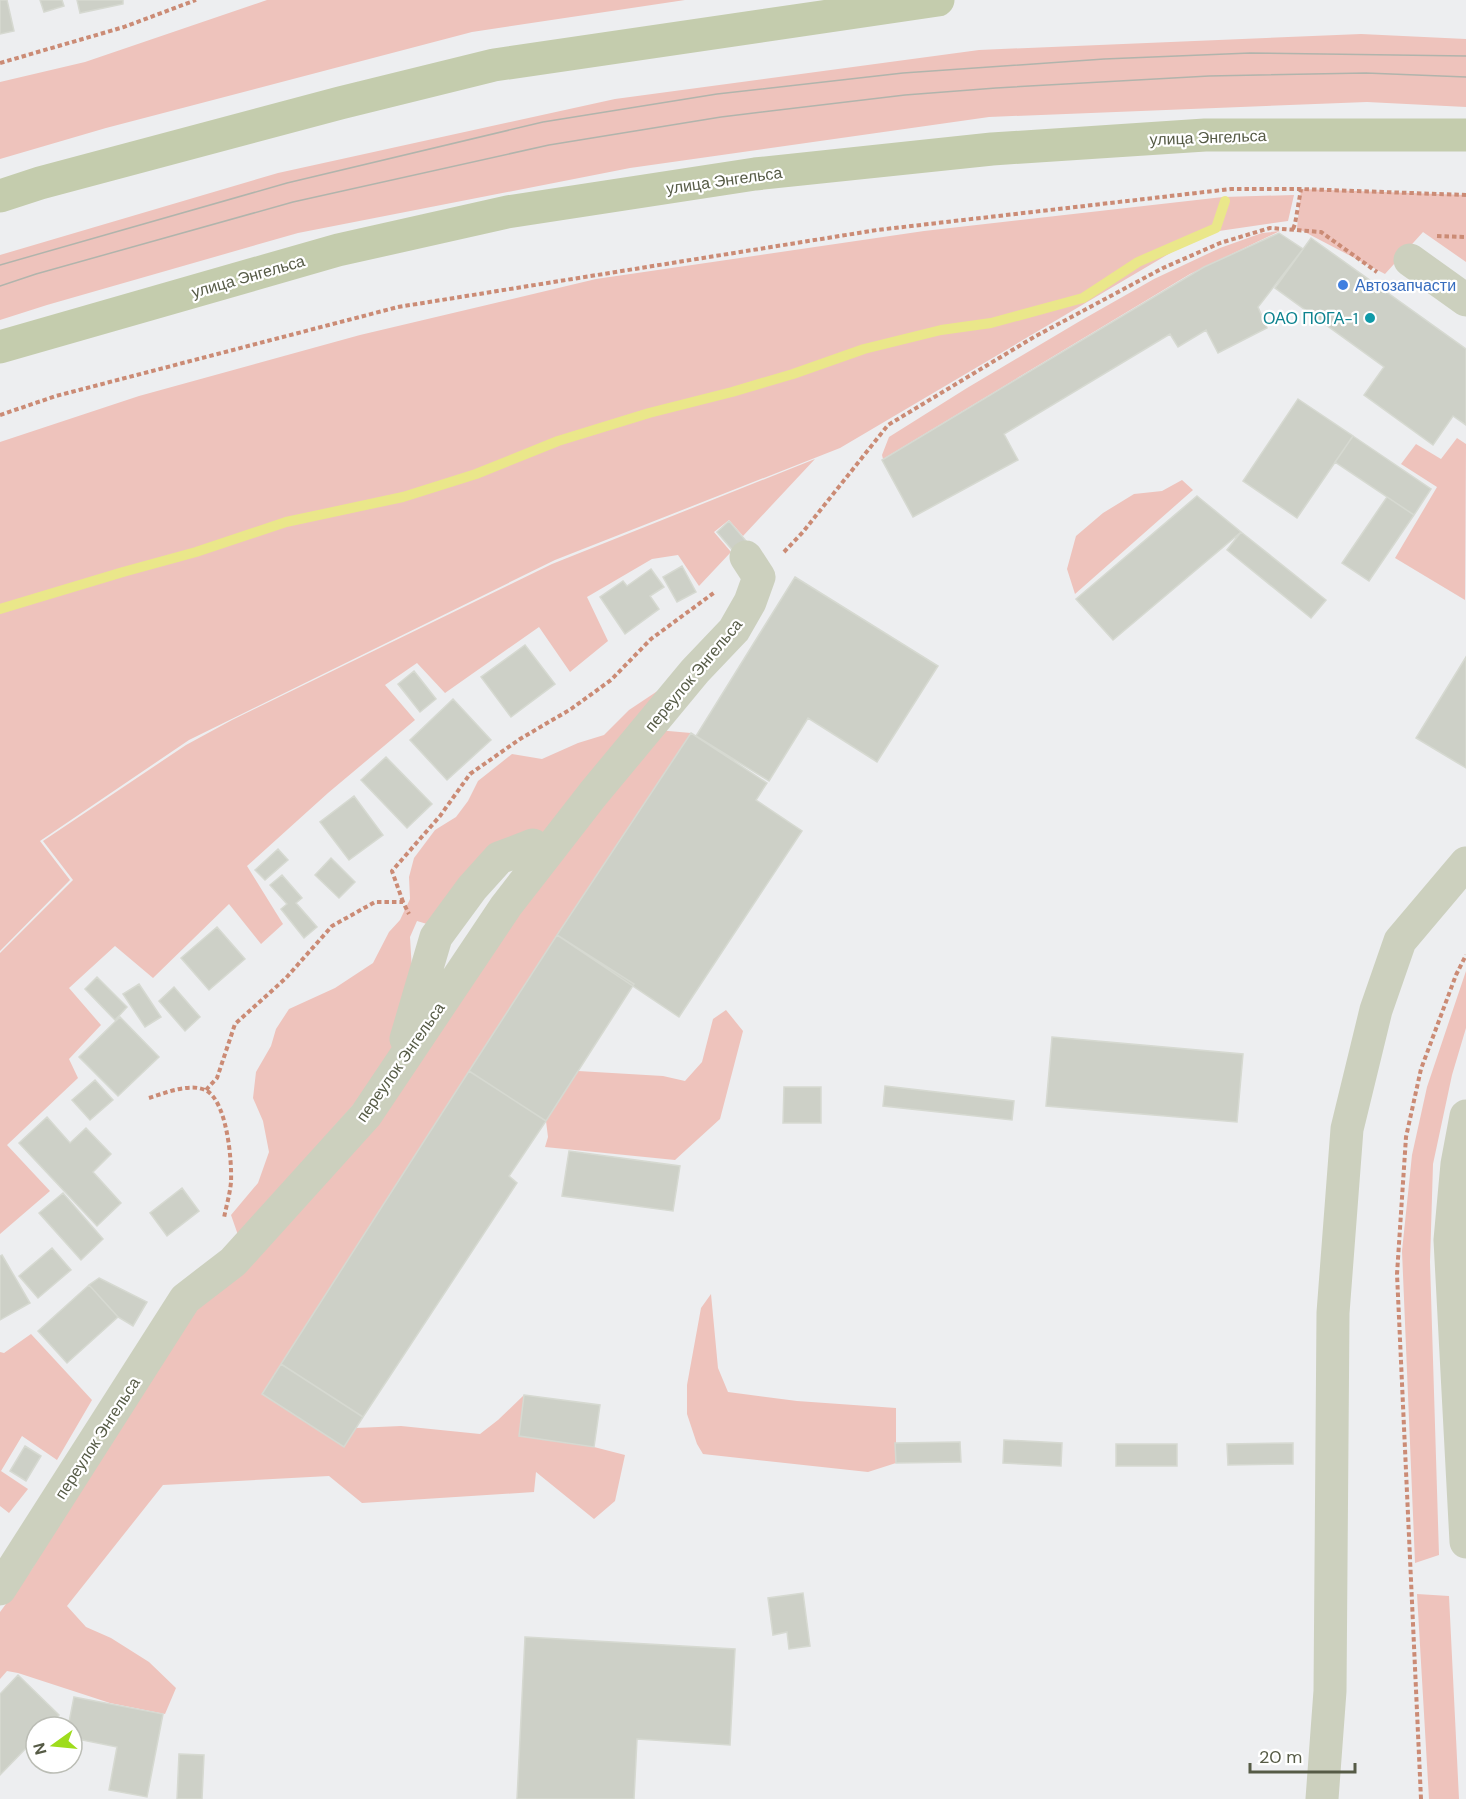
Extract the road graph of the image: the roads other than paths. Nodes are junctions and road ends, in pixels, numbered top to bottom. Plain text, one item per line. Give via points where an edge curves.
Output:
1 (938, 0) edge
2 (1466, 135) edge
3 (0, 196) edge
4 (1410, 260) dead end
5 (1466, 300) edge
6 (0, 347) edge
7 (753, 567) road end
8 (544, 857) junction
9 (1466, 863) edge
10 (392, 1077) junction
11 (1466, 1116) edge
12 (1466, 1542) edge
13 (0, 1589) edge
14 (1322, 1799) edge

1 - 3 main road via 494,65
2 - 6 main road, улица Энгельса via 1205,135 992,149 755,174 507,212 338,250
4 - 5 street
7 - 8 street, переулок Энгельса via 750,602 734,630 695,671
8 - 10 street, переулок Энгельса via 506,906
8 - 10 street via 533,845 499,858 436,938
9 - 14 street via 1400,941 1376,1010 1347,1129 1333,1313 1330,1691
10 - 13 street, переулок Энгельса via 366,1115 233,1262 185,1299
11 - 12 street via 1450,1240

